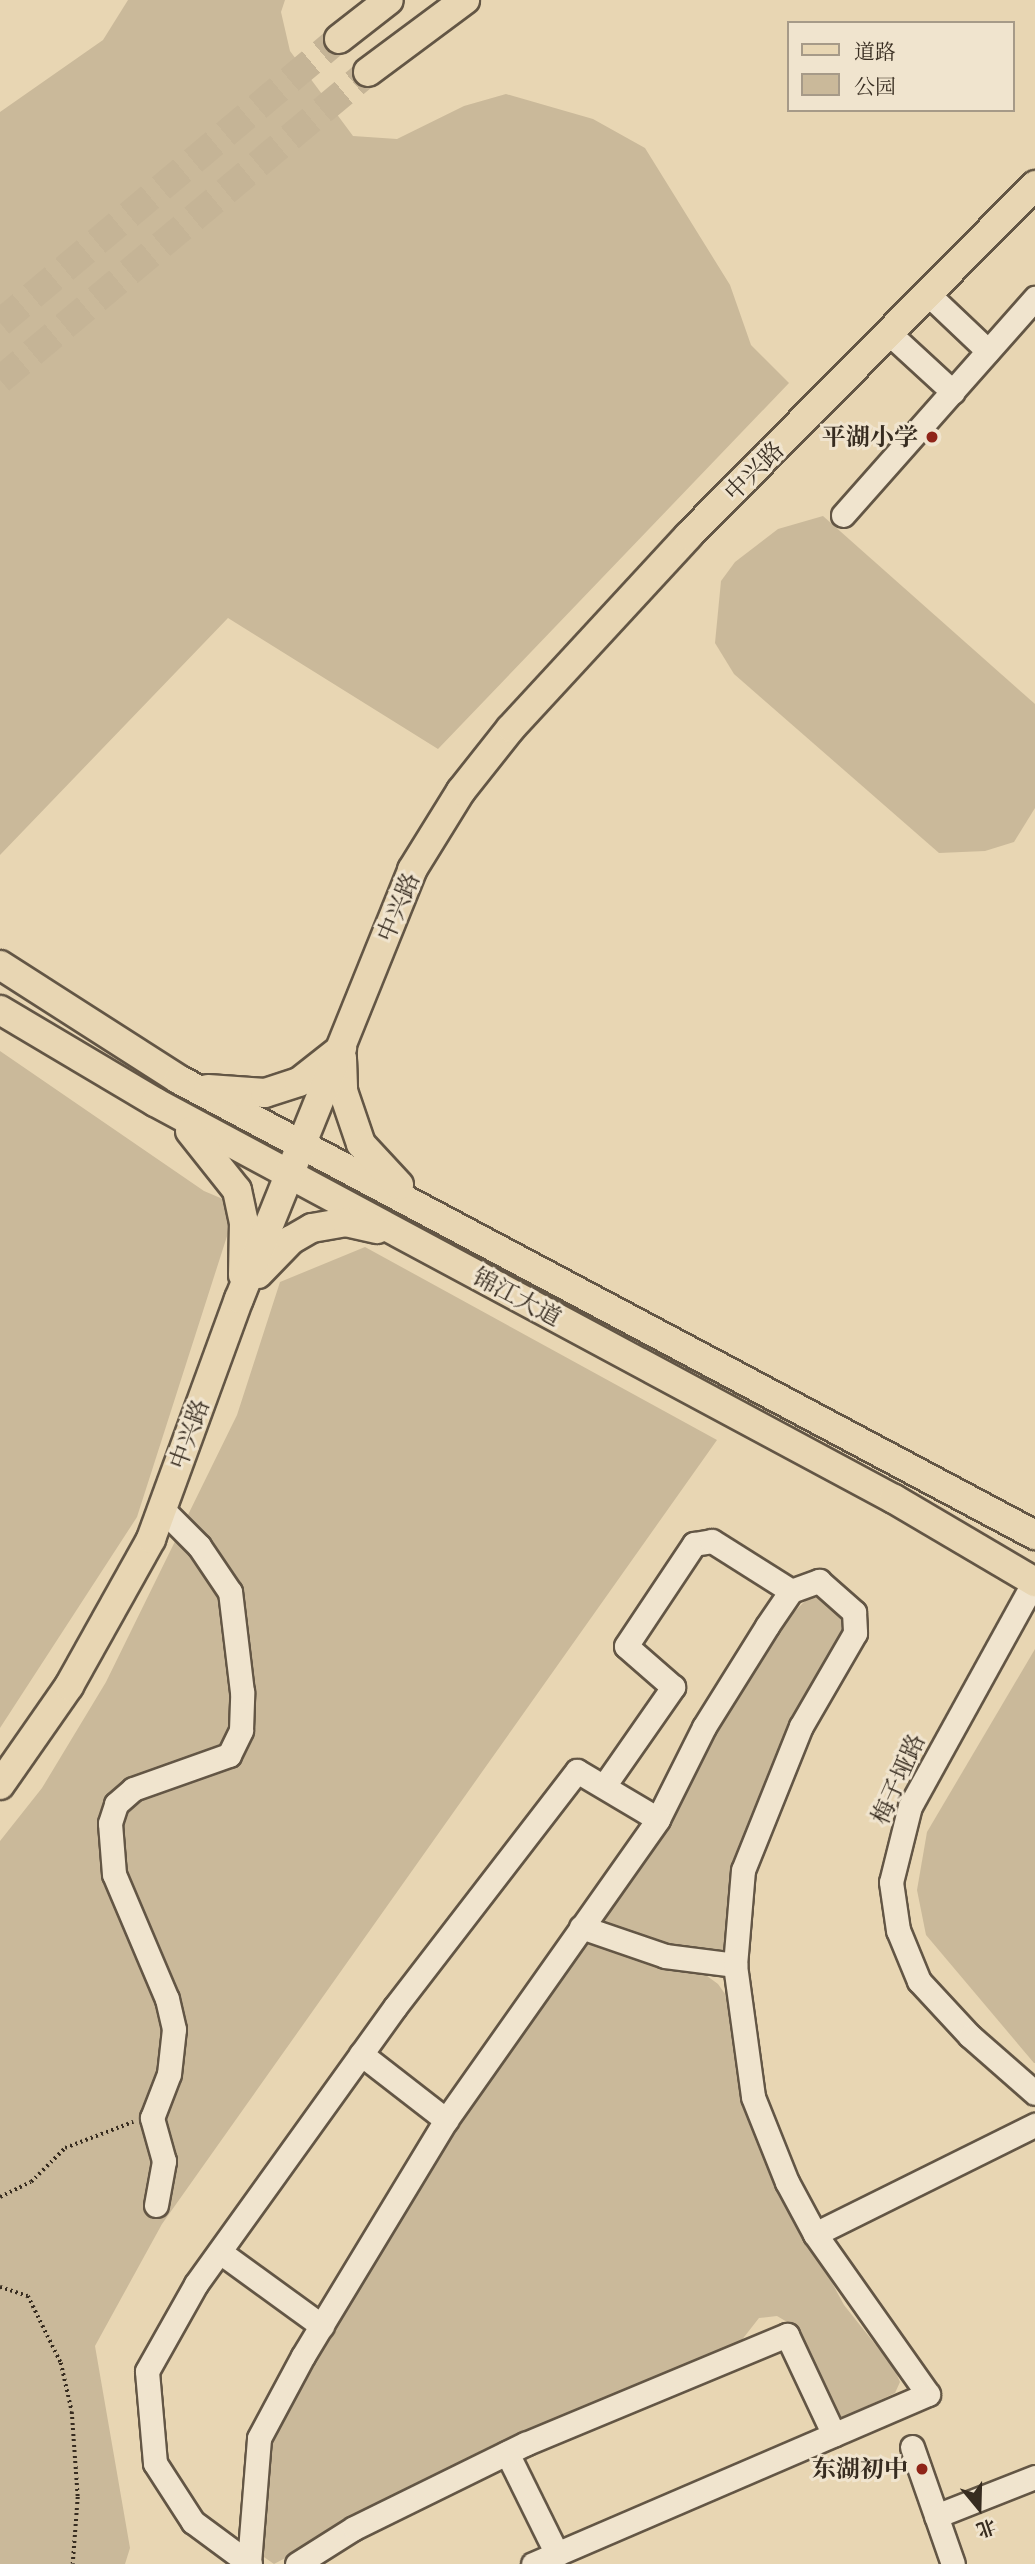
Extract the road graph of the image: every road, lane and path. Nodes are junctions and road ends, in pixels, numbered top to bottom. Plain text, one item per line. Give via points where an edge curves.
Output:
1 (389, 0) edge
2 (465, 0) edge
3 (339, 39) tunnel mouth
4 (368, 72) tunnel mouth
5 (1035, 185) edge
6 (929, 295) junction
7 (1035, 298) edge
8 (891, 335) junction
9 (988, 351) junction
10 (953, 392) junction
11 (843, 515) dead end
12 (0, 965) edge
13 (0, 1010) edge
14 (342, 1048) junction
15 (178, 1079) junction
16 (155, 1102) junction
17 (304, 1144) junction
18 (293, 1176) junction
19 (423, 1208) junction
20 (403, 1236) junction
21 (239, 1299) junction
22 (162, 1509) junction
23 (1035, 1535) edge
24 (1035, 1581) edge
25 (791, 1591) junction
26 (0, 1785) edge
27 (604, 1786) junction
28 (657, 1819) junction
29 (581, 1927) junction
30 (735, 1965) junction
31 (361, 2054) junction
32 (1035, 2092) edge
33 (152, 2118) junction
34 (446, 2120) junction
35 (1035, 2125) edge
36 (0, 2197) edge
37 (156, 2205) dead end
38 (815, 2234) junction
39 (220, 2252) junction
40 (0, 2287) edge
41 (322, 2326) junction
42 (834, 2435) junction
43 (912, 2447) dead end
44 (507, 2453) junction
45 (1035, 2477) edge
46 (936, 2516) junction
47 (557, 2554) junction
48 (250, 2563) edge
49 (73, 2564) edge
50 (297, 2564) edge
51 (533, 2564) edge
52 (953, 2564) edge

1 - 3 main road
2 - 4 main road
5 - 6 main road, 中兴路
6 - 8 main road, 中兴路
6 - 9 street
7 - 9 street
8 - 10 street
8 - 14 main road, 中兴路 via 688,536 511,729 461,791 412,870
9 - 10 street
10 - 11 street
12 - 15 main road, 锦江大道
13 - 16 main road, 锦江大道
14 - 15 main road via 299,1082 265,1093 214,1091
14 - 17 main road, 中兴路
14 - 19 main road via 343,1091 360,1144
15 - 17 main road, 锦江大道
16 - 18 main road, 锦江大道
16 - 21 main road via 201,1140 237,1189 246,1256
17 - 18 main road, 中兴路
17 - 19 main road, 锦江大道
18 - 20 main road, 锦江大道
18 - 21 main road, 中兴路
19 - 23 main road, 锦江大道
20 - 21 main road via 346,1223 312,1228 267,1263
20 - 24 main road, 锦江大道 via 894,1499
21 - 22 main road, 中兴路
22 - 26 main road, 中兴路 via 151,1539 69,1686
22 - 33 street via 199,1546 230,1591 243,1692 241,1730 229,1755 134,1789 116,1804 110,1823 114,1874 167,1999 174,2029 169,2074
24 - 32 street, 梅子垭路 via 910,1806 891,1882 898,1930 919,1981 970,2036
25 - 27 street via 712,1541 694,1544 626,1646 673,1687
25 - 28 street via 704,1727
25 - 30 street via 819,1581 854,1612 855,1633 802,1726 743,1870
27 - 28 street
27 - 31 street via 577,1770
28 - 29 street
29 - 30 street via 665,1956
29 - 34 street
30 - 38 street via 753,2097
31 - 34 street
31 - 39 street
33 - 36 path via 83,2138 31,2182
33 - 37 street via 164,2161
34 - 41 street
35 - 38 street
38 - 42 street via 928,2394
39 - 41 street
39 - 48 street via 147,2371 155,2463 193,2522
40 - 49 path via 28,2296 61,2364 72,2412 78,2497
41 - 48 street via 259,2438
42 - 44 street via 787,2335
42 - 47 street
43 - 46 street
44 - 47 street
44 - 50 street via 354,2528
45 - 46 street
46 - 52 street
47 - 51 street

